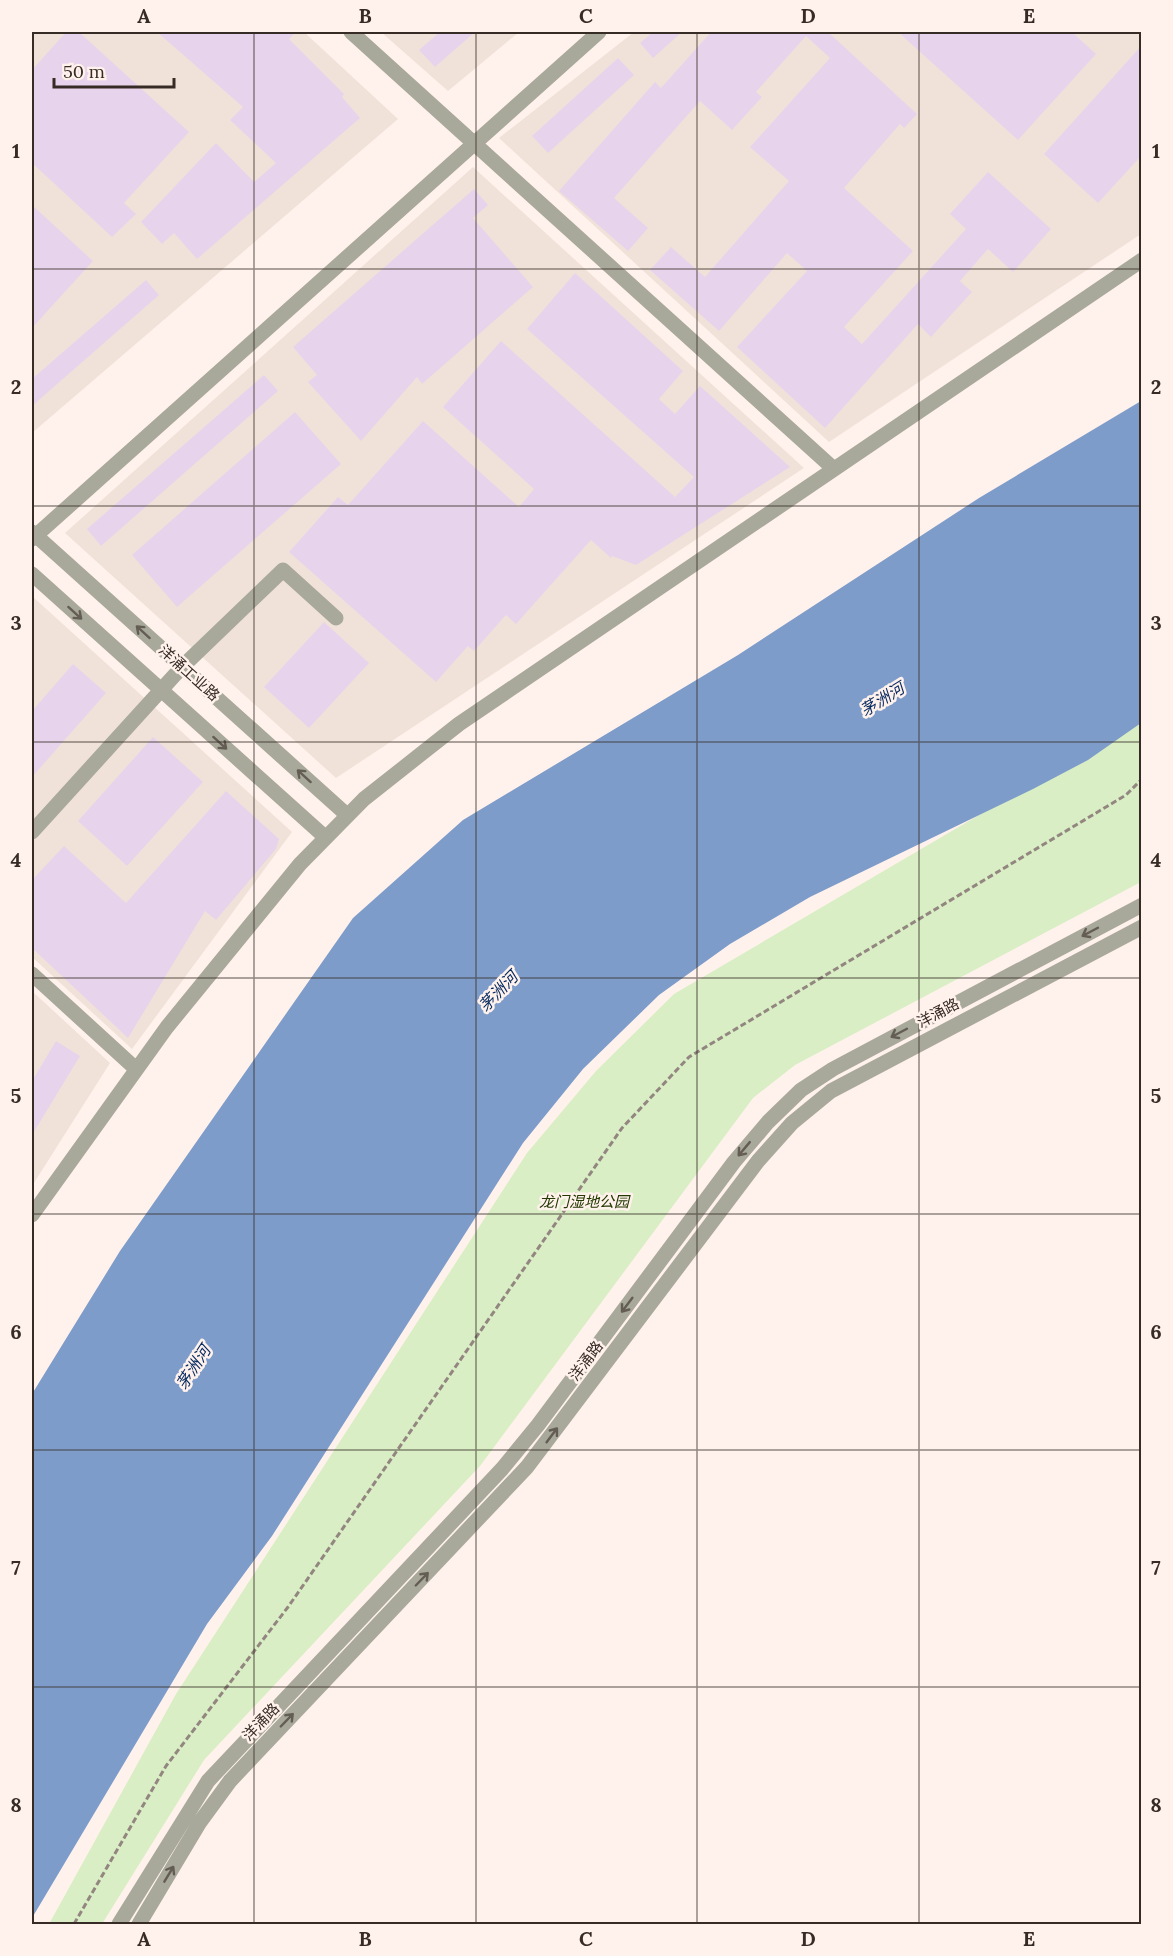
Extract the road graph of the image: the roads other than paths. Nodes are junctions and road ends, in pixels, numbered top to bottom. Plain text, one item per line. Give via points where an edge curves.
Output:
1 (351, 32) edge
2 (599, 32) edge
3 (473, 144) junction
4 (1142, 260) edge
5 (834, 469) junction
6 (33, 535) edge
7 (32, 574) edge
8 (336, 618) dead end
9 (182, 667) junction
10 (161, 690) junction
11 (347, 815) junction
12 (32, 832) edge
13 (325, 837) junction
14 (1142, 905) edge
15 (1142, 927) edge
16 (32, 974) edge
17 (136, 1069) junction
18 (32, 1215) edge
19 (119, 1924) edge
20 (139, 1924) edge

1 - 3 street
2 - 3 street
3 - 5 street
3 - 6 street
4 - 5 street
5 - 11 street via 459,724
9 -> 6 street, 洋涌工业路
7 -> 10 street, 洋涌工业路
8 - 9 street via 283,570
9 - 10 street
11 -> 9 street, 洋涌工业路
10 - 12 street
10 -> 13 street, 洋涌工业路
11 - 13 street
13 - 17 street via 232,946
14 -> 19 street, 洋涌路 via 833,1069 786,1104 734,1162 507,1462 208,1781
20 -> 15 street, 洋涌路 via 200,1822 230,1781 527,1467 758,1161 792,1123 851,1080
16 - 17 street
17 - 18 street

